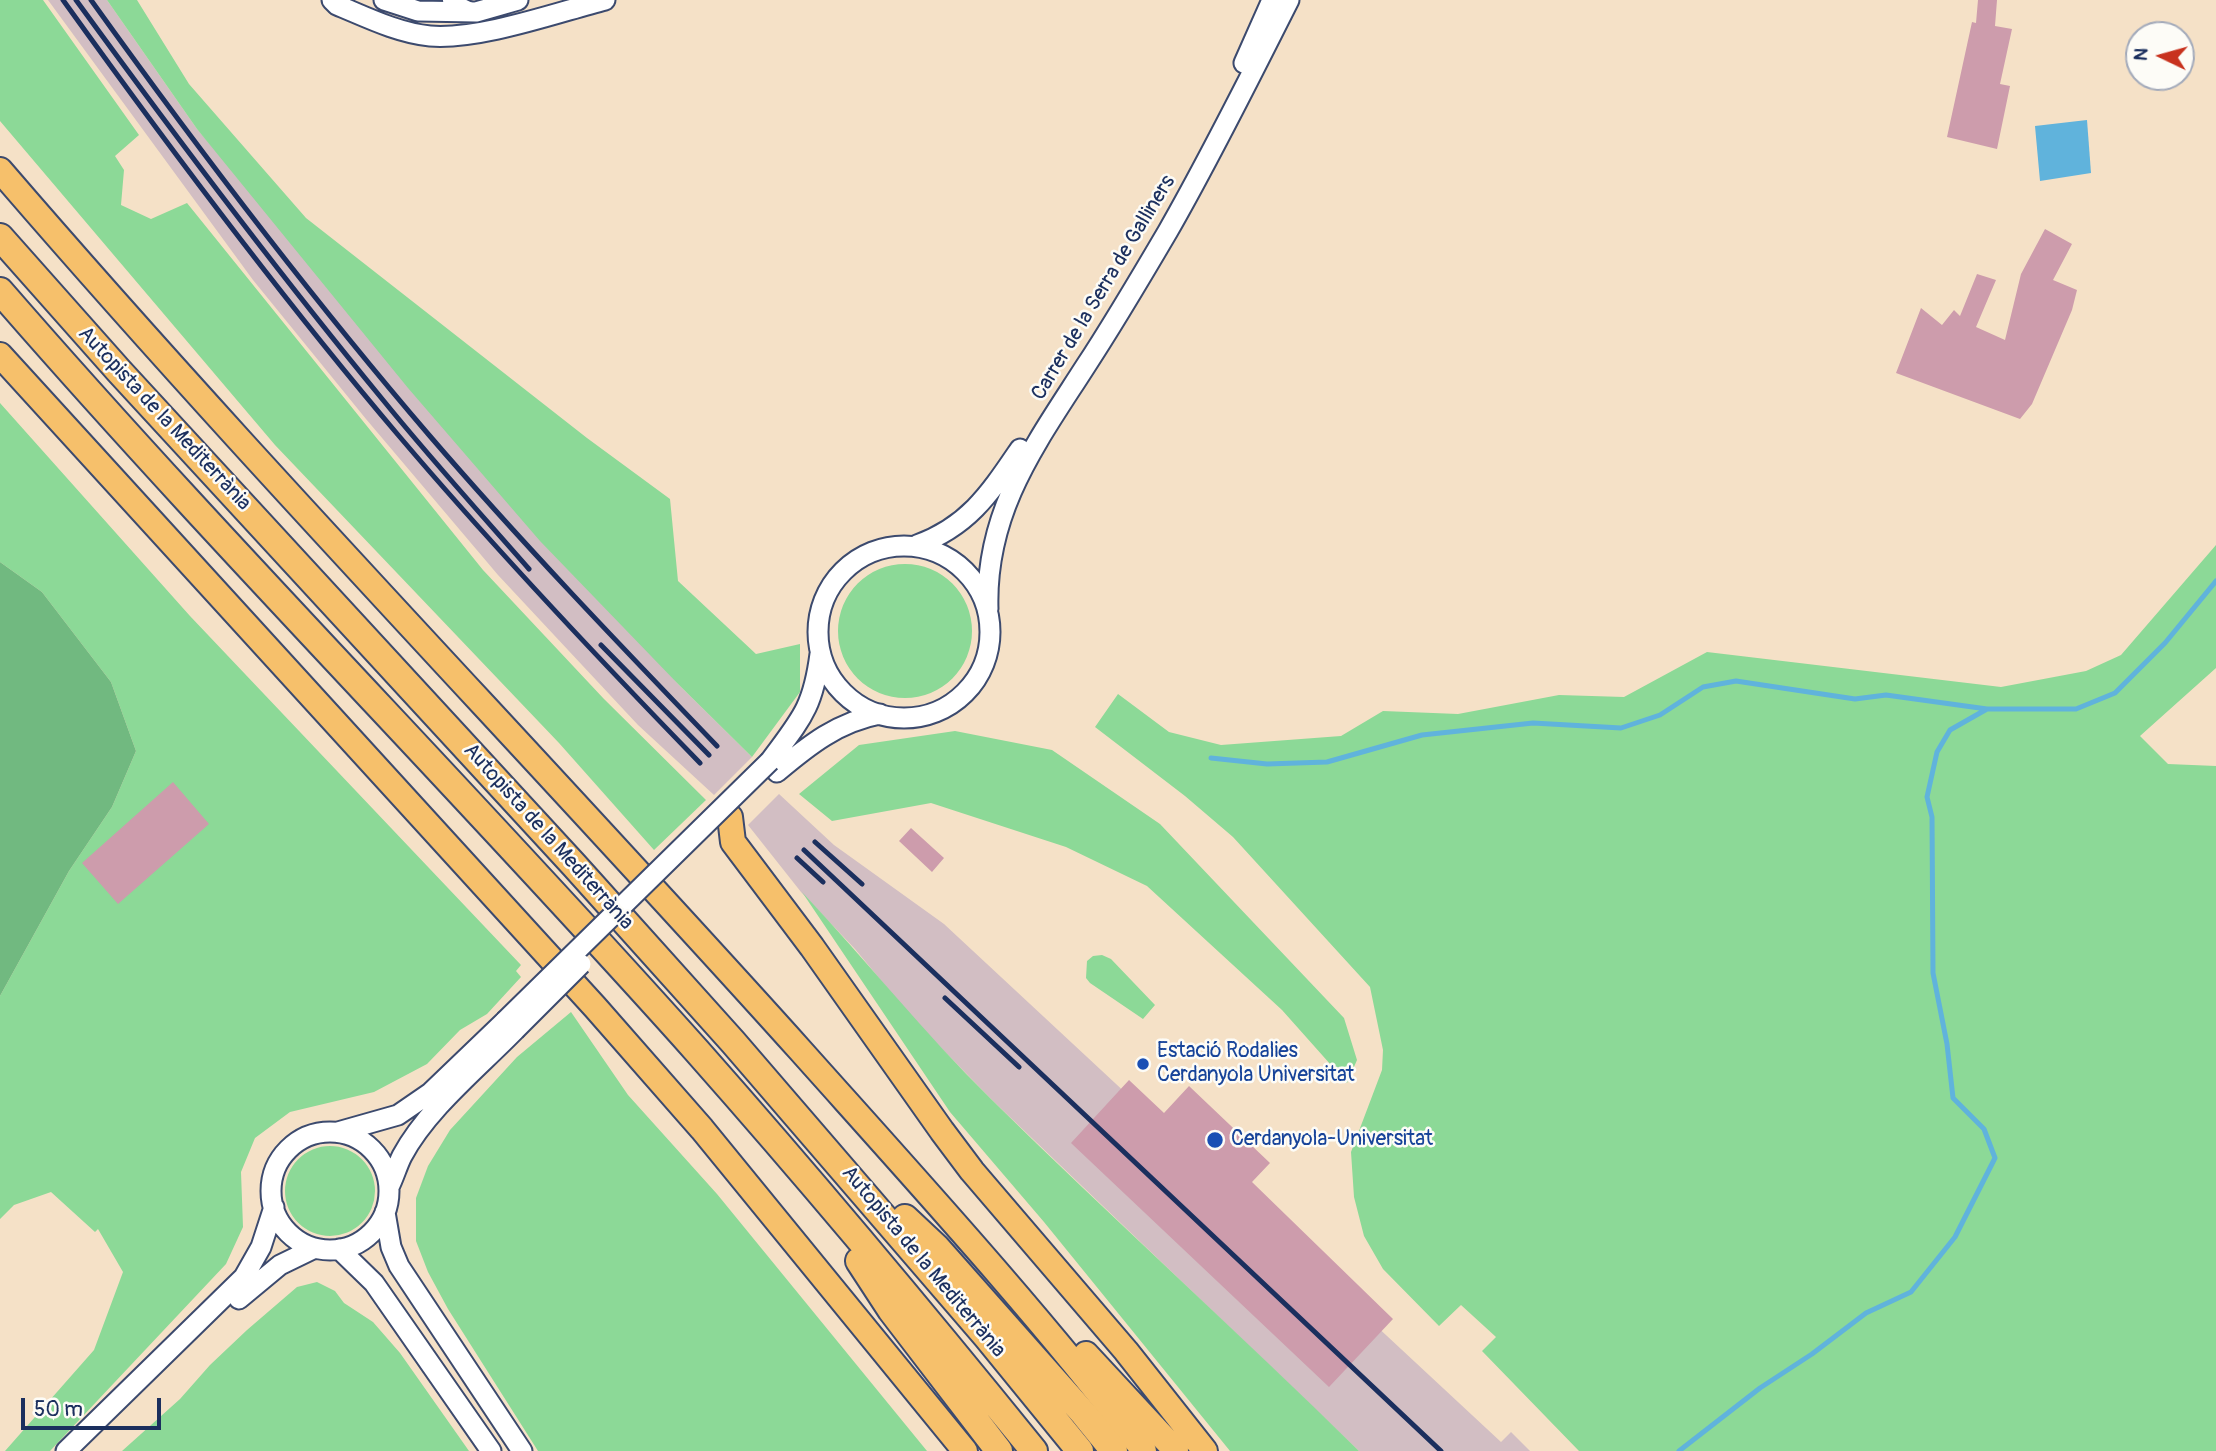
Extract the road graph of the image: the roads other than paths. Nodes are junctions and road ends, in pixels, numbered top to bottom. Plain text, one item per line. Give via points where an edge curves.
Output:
1 (332, 0) edge
2 (384, 0) edge
3 (450, 0) edge
4 (518, 0) edge
5 (604, 0) edge
6 (1272, 0) edge
7 (1289, 0) edge
8 (476, 12) junction
9 (0, 170) edge
10 (0, 237) edge
11 (0, 291) edge
12 (0, 355) edge
13 (917, 545) junction
14 (988, 609) junction
15 (820, 653) junction
16 (880, 714) junction
17 (773, 766) junction
18 (730, 817) junction
19 (510, 1025) junction
20 (799, 1117) junction
21 (702, 1129) junction
22 (338, 1132) junction
23 (799, 1169) junction
24 (389, 1187) junction
25 (274, 1208) junction
26 (386, 1212) junction
27 (958, 1226) junction
28 (315, 1248) junction
29 (340, 1249) junction
30 (66, 1451) edge
31 (83, 1451) edge
32 (491, 1451) edge
33 (522, 1451) edge
34 (948, 1451) edge
35 (965, 1451) edge
36 (999, 1451) edge
37 (1034, 1451) edge
38 (1080, 1451) edge
39 (1114, 1451) edge
40 (1144, 1451) edge
41 (1176, 1451) edge
42 (1206, 1451) edge

1 - 5 street via 381,24 427,36 456,37
2 - 8 street via 418,11
3 - 8 street
4 - 8 street
6 - 13 street, Carrer de la Serra de Galliners via 1192,167 1065,384 988,494 952,529
7 - 14 street, Carrer de la Serra de Galliners via 1168,231 1014,482 990,562
9 - 27 highway via 202,398
10 - 20 highway, Autopista de la Mediterrània
11 - 23 highway, Autopista de la Mediterrània via 642,991
12 - 21 highway
13 - 14 street via 957,568
13 - 15 street via 894,544 866,553 837,577 821,609
14 - 16 street via 992,632 986,661 963,696 946,708 920,716
15 - 16 street via 845,695
15 - 17 street via 808,707
16 - 17 street via 829,731
17 - 18 street
17 - 19 street, bridge
18 - 19 street, bridge
18 - 42 highway via 733,842 972,1171
19 - 22 street via 398,1115
19 - 24 street via 420,1130
20 - 38 highway, Autopista de la Mediterrània
20 - 39 highway via 937,1248
21 - 34 highway via 733,1186
21 - 35 highway
22 - 24 street via 360,1139 373,1150
22 - 25 street via 308,1136 284,1155 273,1177
23 - 36 highway via 891,1310
23 - 37 highway, Autopista de la Mediterrània
24 - 26 street
25 - 28 street via 289,1233
25 - 30 street via 261,1247 244,1277
26 - 29 street via 368,1236
26 - 33 street via 399,1266
27 - 40 highway
27 - 41 highway via 1087,1354
28 - 29 street
28 - 31 street via 280,1265 252,1286
29 - 32 street via 374,1283

